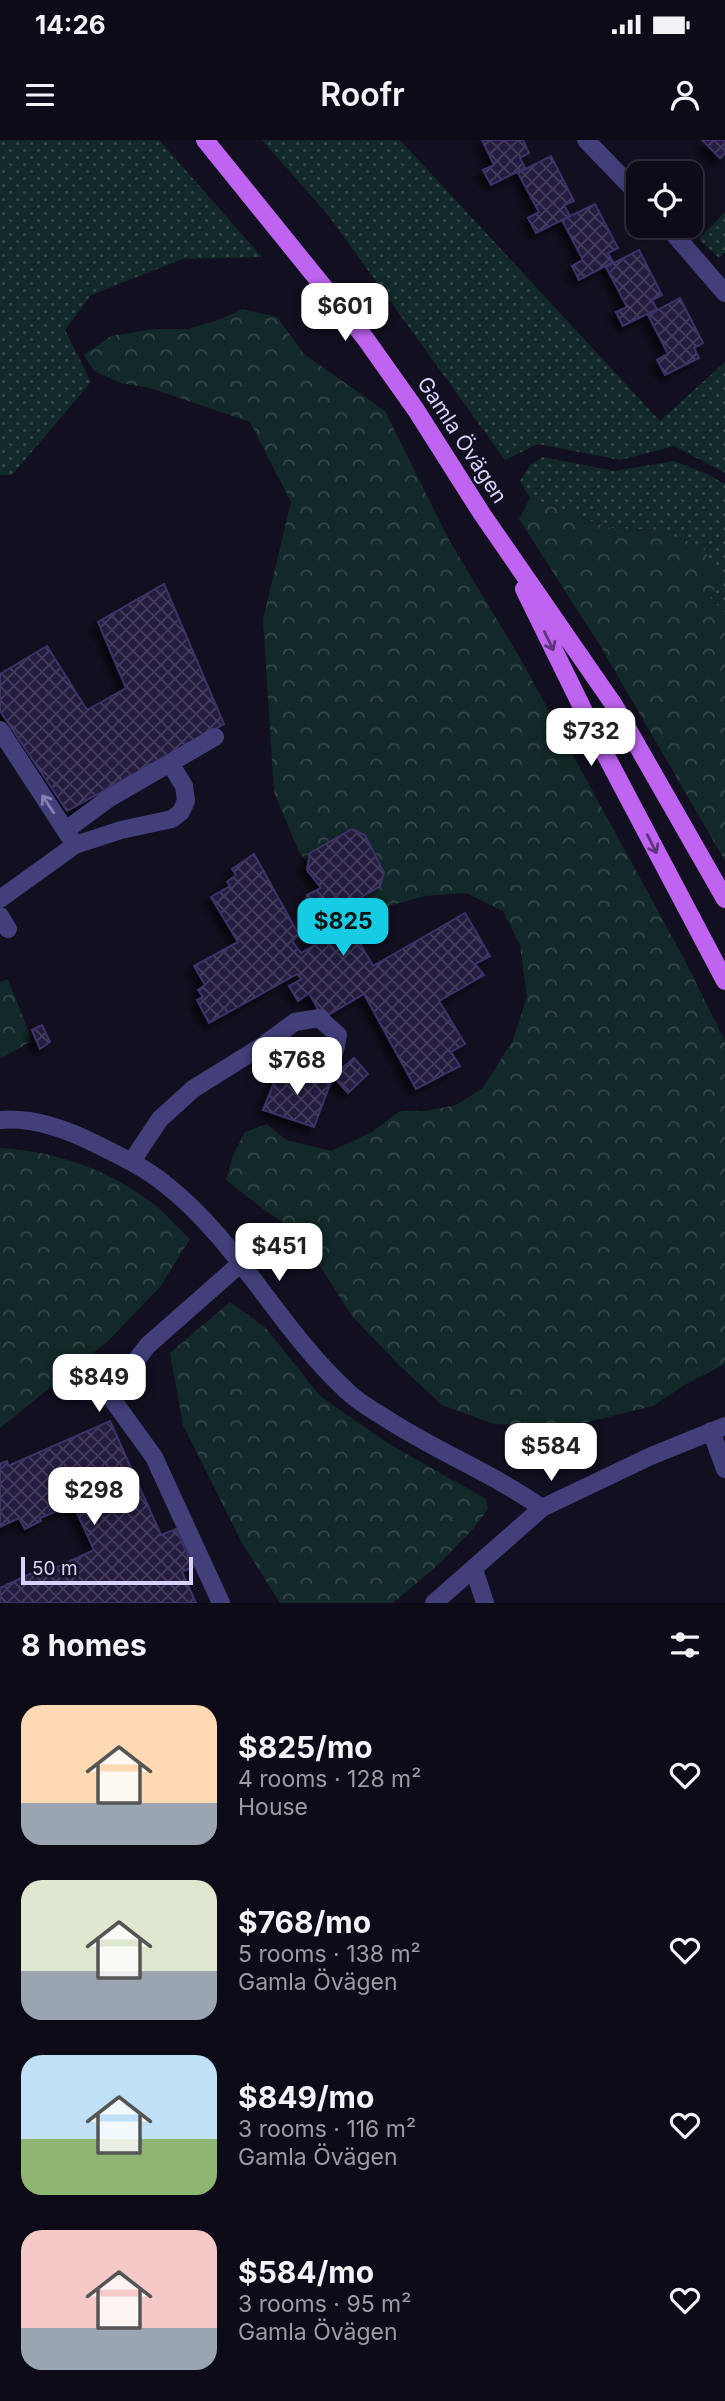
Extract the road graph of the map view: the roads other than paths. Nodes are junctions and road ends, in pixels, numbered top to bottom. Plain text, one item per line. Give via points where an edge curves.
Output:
1 (205, 140) edge
2 (586, 140) edge
3 (626, 182) edge
4 (677, 238) edge
5 (725, 293) edge
6 (498, 535) junction
7 (0, 730) edge
8 (215, 737) dead end
9 (170, 763) junction
10 (70, 838) junction
11 (725, 898) edge
12 (0, 899) edge
13 (725, 981) edge
14 (262, 1046) dead end
15 (0, 1120) edge
16 (132, 1161) junction
17 (240, 1264) junction
18 (725, 1419) edge
19 (718, 1428) edge
20 (725, 1469) edge
21 (542, 1508) junction
22 (474, 1569) junction
23 (221, 1603) edge
24 (434, 1603) edge
25 (485, 1603) edge

1 - 6 main road, Gamla Övägen via 365,338
2 - 3 street
4 - 5 street
6 - 11 main road, Gamla Övägen via 614,705
6 -> 13 main road, Gamla Övägen via 604,752
10 -> 7 street
8 - 9 street
9 - 10 street via 108,799
9 - 10 street via 184,786 186,800 172,819
10 - 12 street
14 - 16 street via 184,1097 160,1119
15 - 16 street via 15,1119 75,1134
16 - 17 street via 199,1215
17 - 21 street via 347,1392 426,1444 509,1485
17 - 23 street via 148,1345 109,1395 154,1457
18 - 19 street
19 - 20 street
19 - 21 street
21 - 22 street
22 - 24 street
22 - 25 street

